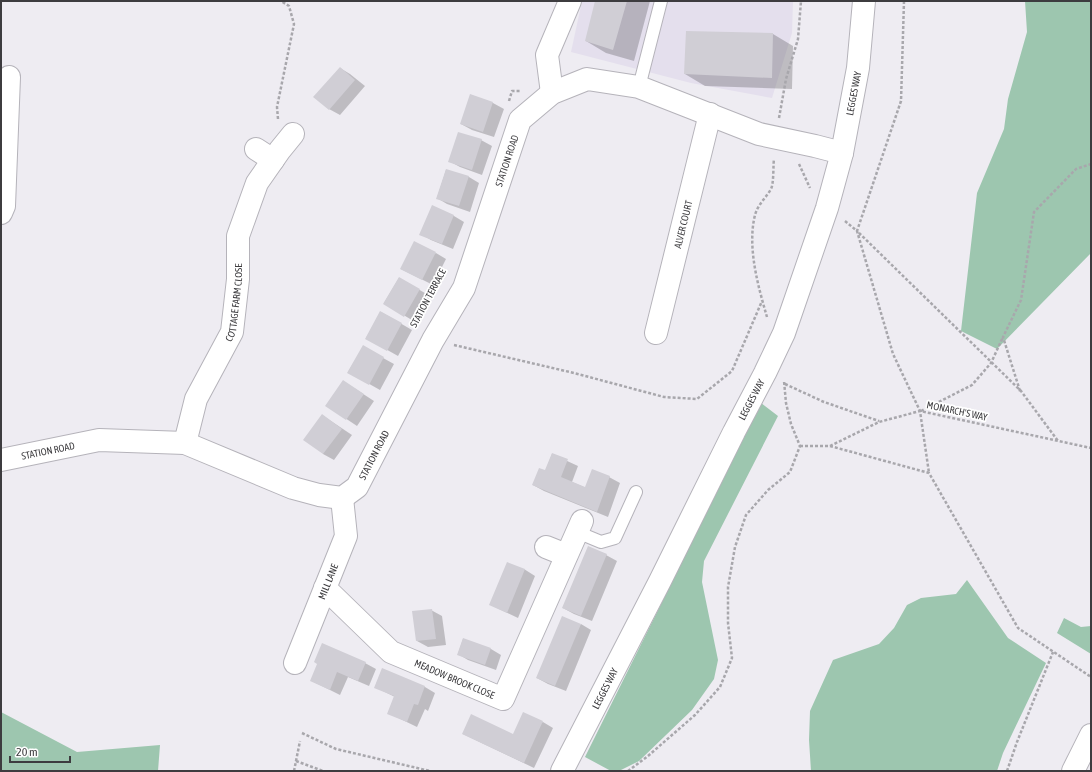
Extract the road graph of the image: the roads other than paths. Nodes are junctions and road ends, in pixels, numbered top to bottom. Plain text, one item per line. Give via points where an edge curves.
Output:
1 (570, 1) edge
2 (661, 1) edge
3 (864, 1) edge
4 (9, 77) dead end
5 (639, 87) junction
6 (552, 93) junction
7 (710, 114) junction
8 (275, 149) road end
9 (842, 153) junction
10 (1, 213) edge
11 (656, 333) dead end
12 (185, 443) junction
13 (1, 460) edge
14 (636, 492) dead end
15 (342, 498) junction
16 (580, 527) joint
17 (546, 547) dead end
18 (566, 555) junction
19 (326, 588) junction
20 (295, 663) dead end
21 (1091, 735) edge
22 (562, 771) edge
23 (1073, 771) edge

1 - 6 street via 547,55
2 - 5 lane
3 - 9 street, LEGGES WAY via 858,68
4 - 10 street via 4,206
5 - 6 street, STATION ROAD via 587,79
5 - 7 street, STATION ROAD
6 - 15 street, STATION ROAD via 520,120 464,288 432,340 357,487
7 - 9 street, STATION ROAD via 759,134
7 - 11 street, ALVER COURT
8 - 12 street, COTTAGE FARM CLOSE via 256,183 238,236 238,279 232,332 196,399
9 - 22 street, LEGGES WAY via 827,208 784,333
12 - 13 street, STATION ROAD via 99,440
12 - 15 street, STATION ROAD via 293,488
14 - 16 lane via 615,538 601,542
15 - 19 street, MILL LANE via 346,536
16 - 18 street, MEADOW BROOK CLOSE
17 - 18 street
18 - 19 street, MEADOW BROOK CLOSE via 503,698 391,652
19 - 20 street, MILL LANE
21 - 23 street

